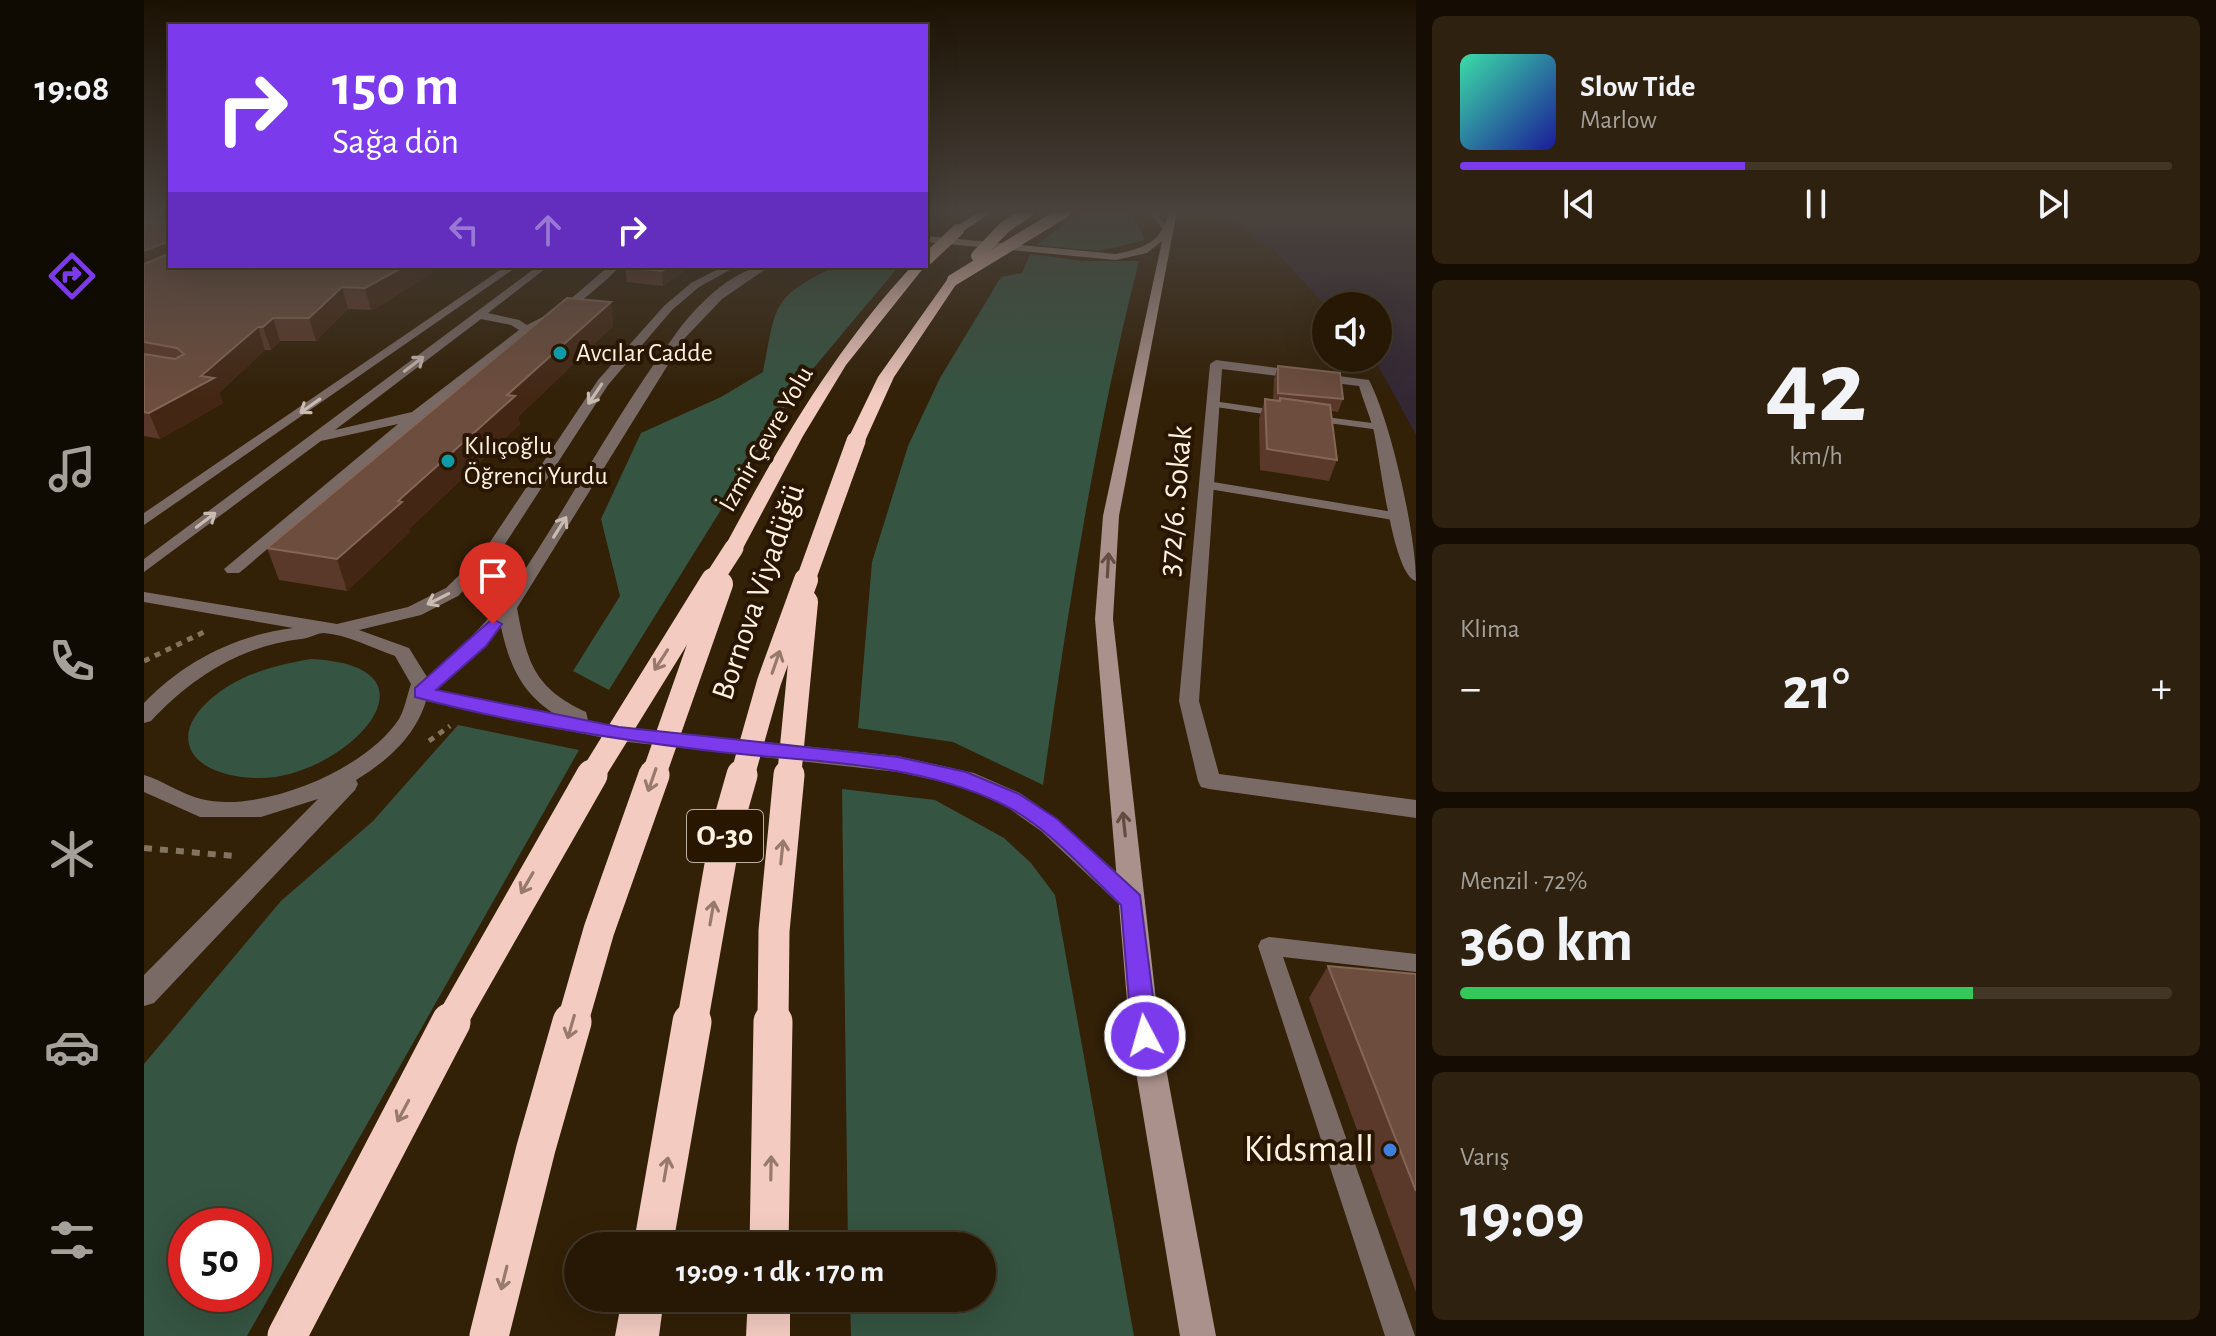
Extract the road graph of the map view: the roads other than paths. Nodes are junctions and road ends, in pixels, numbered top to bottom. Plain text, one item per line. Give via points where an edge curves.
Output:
1 (502, 273) edge
2 (534, 273) edge
3 (606, 273) edge
4 (720, 273) edge
5 (750, 273) edge
6 (913, 273) edge
7 (960, 273) edge
8 (964, 273) edge
9 (1160, 273) edge
10 (953, 280) junction
11 (480, 315) junction
12 (527, 330) junction
13 (1213, 404) junction
14 (416, 416) junction
15 (1380, 427) junction
16 (313, 440) junction
17 (1207, 485) junction
18 (1399, 517) junction
19 (144, 520) edge
20 (734, 548) junction
21 (810, 561) junction
22 (144, 567) edge
23 (233, 569) dead end
24 (1416, 576) edge
25 (144, 597) edge
26 (507, 606) junction
27 (337, 630) junction
28 (421, 693) junction
29 (144, 716) edge
30 (619, 734) junction
31 (359, 771) junction
32 (144, 783) edge
33 (1416, 809) edge
34 (1132, 901) junction
35 (1416, 963) edge
36 (144, 994) edge
37 (655, 1232) edge
38 (769, 1232) edge
39 (641, 1312) edge
40 (769, 1312) edge
41 (287, 1336) edge
42 (489, 1336) edge
43 (637, 1336) edge
44 (768, 1336) edge
45 (1198, 1336) edge
46 (1400, 1336) edge

1 -> 19 street
2 - 11 street
3 - 12 street via 564,310
4 -> 27 street via 681,296 603,383 490,554 452,592 414,611
26 -> 5 street via 679,337 707,303
6 - 20 highway, İzmir Çevre Yolu / O-30 via 844,357 784,451
7 - 10 highway, Bornova Viyadüğü / O-30, bridge
8 - 10 highway, bridge
34 -> 9 main road via 1105,604 1111,516
10 - 21 highway, Bornova Viyadüğü / O-30, bridge via 886,377
11 - 12 street
16 -> 11 street
12 - 14 street
13 - 15 lane
13 - 15 street, 372/6. Sokak via 1216,364 1364,383
13 - 17 street, 372/6. Sokak
14 - 16 street
14 - 23 street
15 - 18 street, 372/6. Sokak
22 -> 16 street
17 - 18 lane
17 - 33 street, 372/6. Sokak via 1189,701 1209,781
18 - 24 street, 372/6. Sokak
20 -> 41 highway, bridge via 526,883
20 -> 42 highway, Bornova Viyadüğü / O-30, bridge via 599,930
37 -> 21 highway, Bornova Viyadüğü / O-30, bridge via 726,831
38 -> 21 highway, bridge via 774,931
25 - 27 street
26 - 28 street via 479,642
26 - 30 street via 520,671 563,711
27 - 28 street via 372,636 400,649 417,668
27 - 29 street via 247,644 166,690
28 - 30 street
28 - 31 street via 413,719 399,737
30 - 34 street via 898,764 966,779 1012,799 1049,825
31 - 32 street via 311,795 258,809 207,810 165,800
31 - 36 street
34 - 45 main road via 1145,1036
35 - 46 lane via 1269,946
39 - 43 highway
40 - 44 highway

